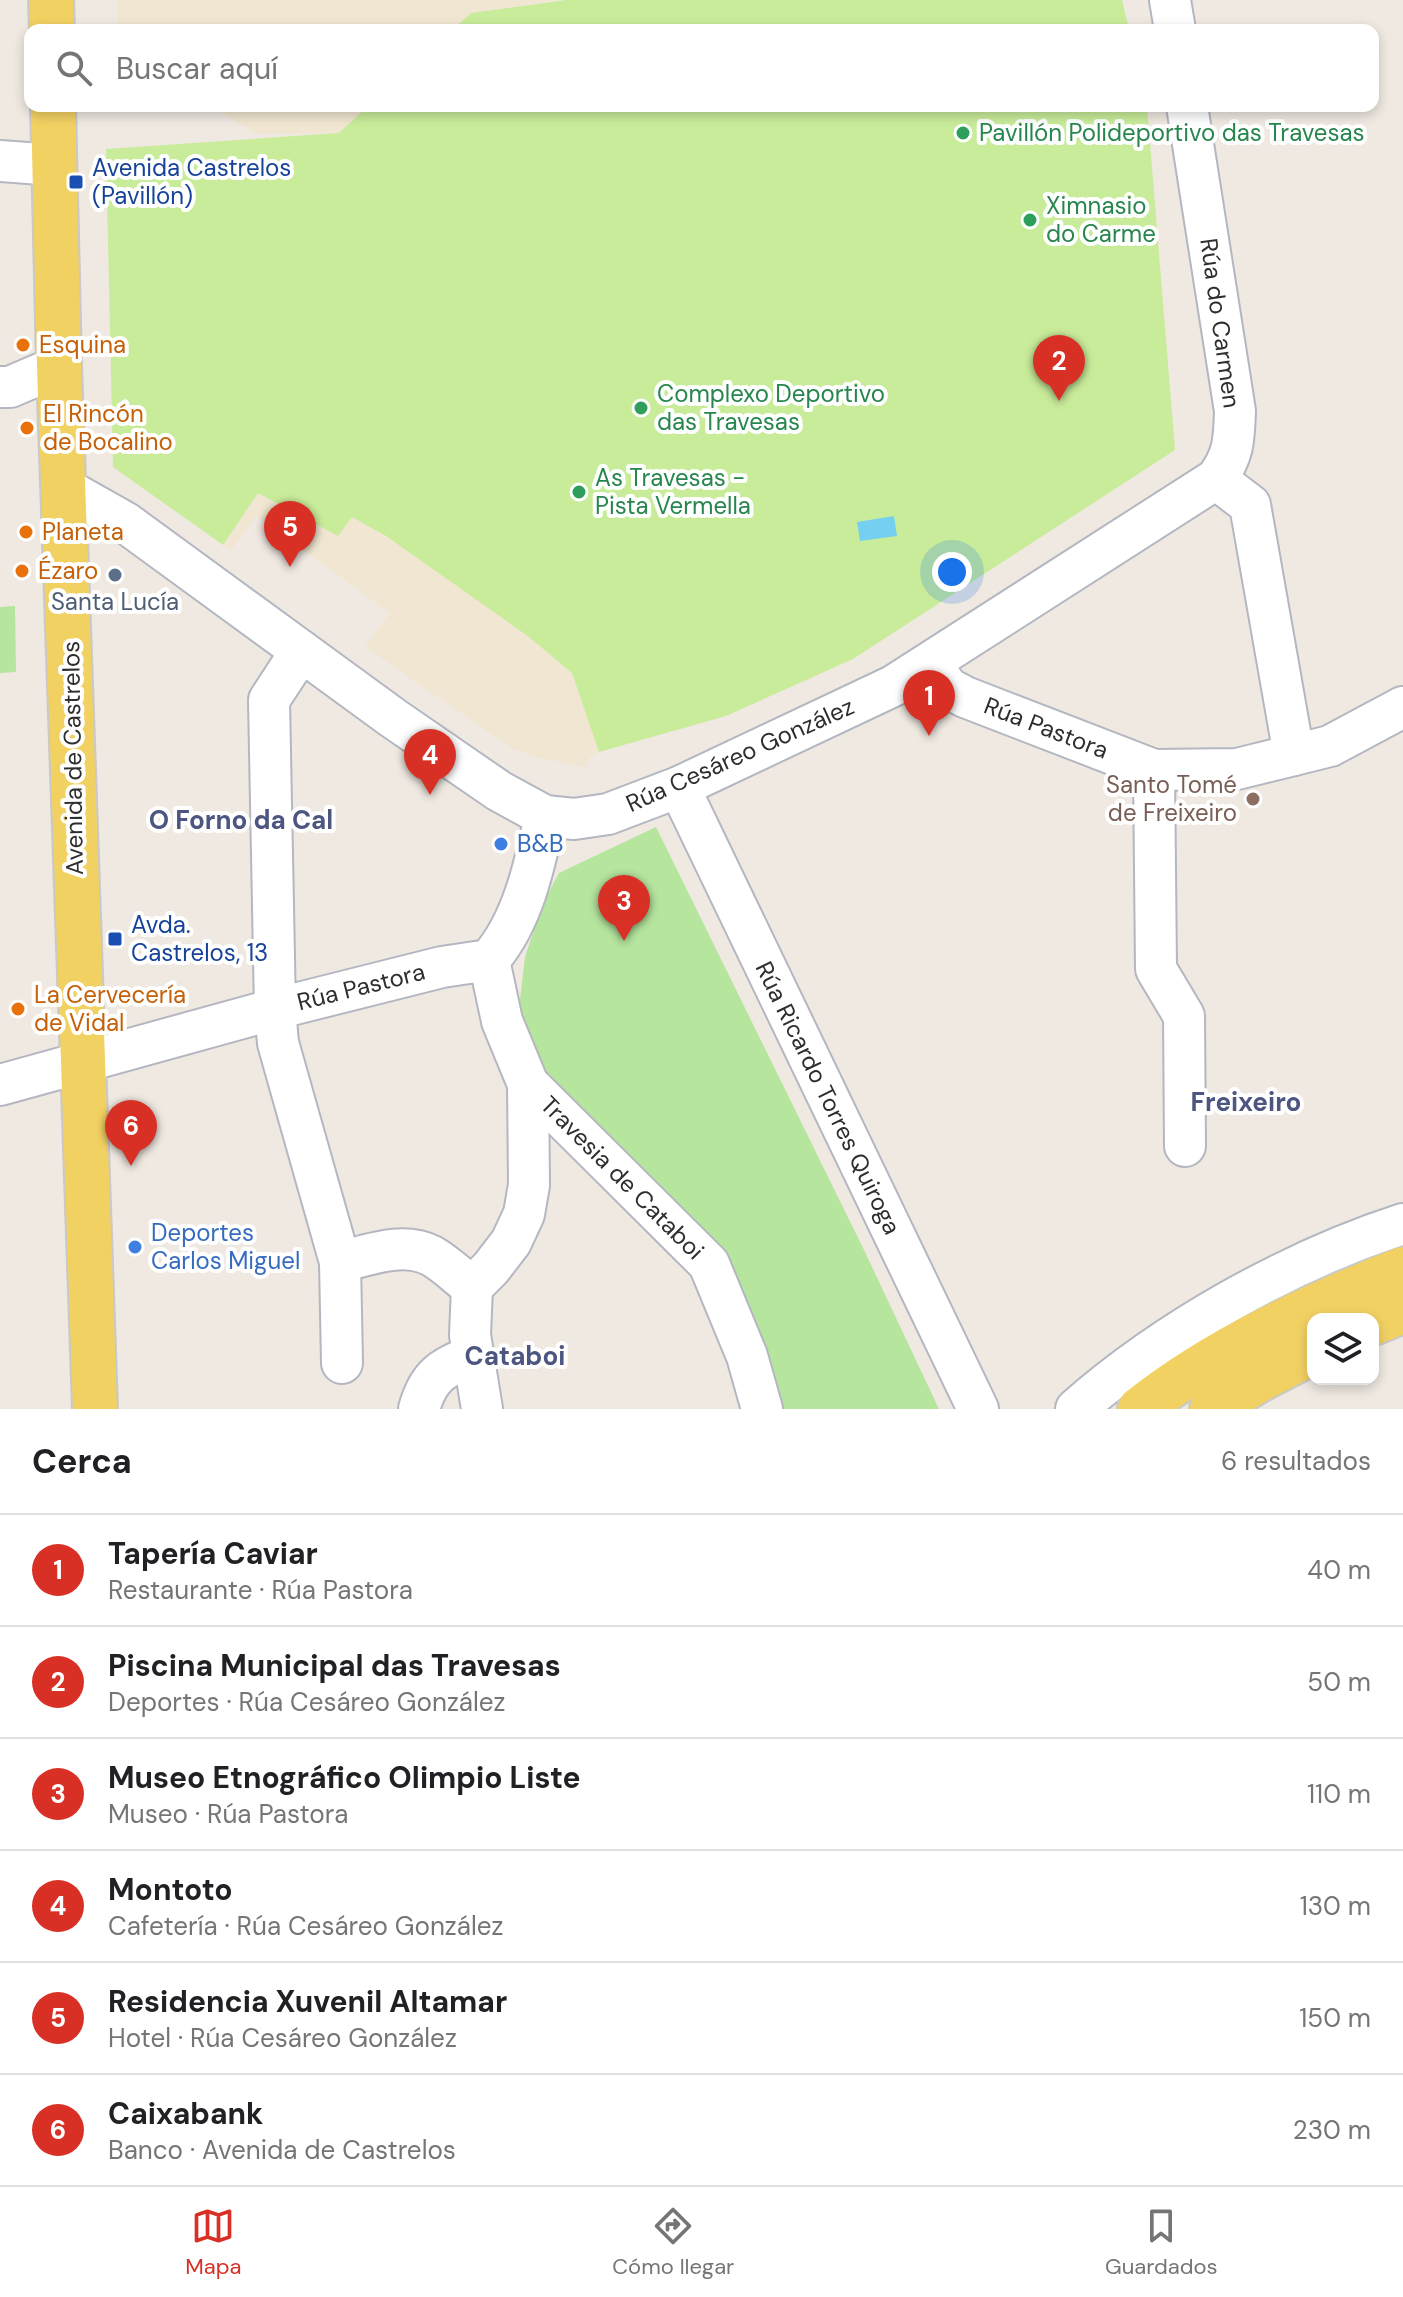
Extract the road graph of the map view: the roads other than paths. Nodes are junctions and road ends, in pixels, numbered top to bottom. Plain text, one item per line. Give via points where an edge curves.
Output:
1 (51, 0) edge
2 (1170, 0) edge
3 (52, 24) edge
4 (1174, 24) edge
5 (53, 112) edge
6 (1188, 112) edge
7 (0, 161) edge
8 (54, 165) junction
9 (59, 366) junction
10 (0, 387) edge
11 (1216, 479) junction
12 (64, 488) junction
13 (301, 651) junction
14 (930, 663) junction
15 (1403, 707) edge
16 (1294, 755) junction
17 (1154, 770) junction
18 (679, 787) junction
19 (545, 816) junction
20 (489, 960) junction
21 (275, 1009) junction
22 (82, 1062) junction
23 (528, 1084) junction
24 (0, 1085) edge
25 (1185, 1146) dead end
26 (1403, 1224) edge
27 (340, 1262) junction
28 (1403, 1269) edge
29 (472, 1287) junction
30 (1403, 1311) edge
31 (1379, 1321) edge
32 (473, 1355) junction
33 (1307, 1355) edge
34 (342, 1363) dead end
35 (95, 1409) edge
36 (419, 1409) edge
37 (482, 1409) edge
38 (762, 1409) edge
39 (978, 1409) edge
40 (1076, 1409) edge
41 (1140, 1409) edge
42 (1212, 1409) edge

1 - 3 main road
2 - 4 street
5 - 8 main road, Avenida de Castrelos
6 - 11 street, Rúa do Carmen via 1235,411 1228,464
7 - 8 street
8 - 9 main road, Avenida de Castrelos
9 - 10 street
9 - 12 main road, Avenida de Castrelos
11 - 14 street, Rúa Cesáreo González
11 - 16 street via 1250,505
12 - 13 street, Rúa Cesáreo González via 126,523
12 - 22 main road, Avenida de Castrelos
13 - 19 street, Rúa Cesáreo González via 499,791
13 - 21 street via 269,700
14 - 17 street, Rúa Pastora via 948,688 965,697
14 - 18 street, Rúa Cesáreo González via 893,686
15 - 16 street, Rúa Pastora via 1330,746
16 - 17 street, Rúa Pastora via 1237,769
17 - 25 street via 1156,969 1184,1016
18 - 19 street, Rúa Cesáreo González via 608,814
18 - 39 street, Rúa Ricardo Torres Quiroga
19 - 20 street via 535,865 504,943
20 - 21 street, Rúa Pastora
20 - 23 street via 502,1021
21 - 22 street, Rúa Pastora
21 - 27 street via 278,1043
22 - 24 street, Rúa Pastora
22 - 35 main road, Avenida de Castrelos
23 - 29 street via 529,1185 524,1214 511,1242
23 - 38 street, Travesia de Cataboi via 709,1264 747,1356
26 - 40 street via 1277,1276 1195,1323
27 - 29 street via 396,1249 419,1251
27 - 34 street
28 - 41 main road via 1240,1345
29 - 32 street
30 - 31 main road
32 - 36 street via 437,1373
32 - 37 street
33 - 42 main road

